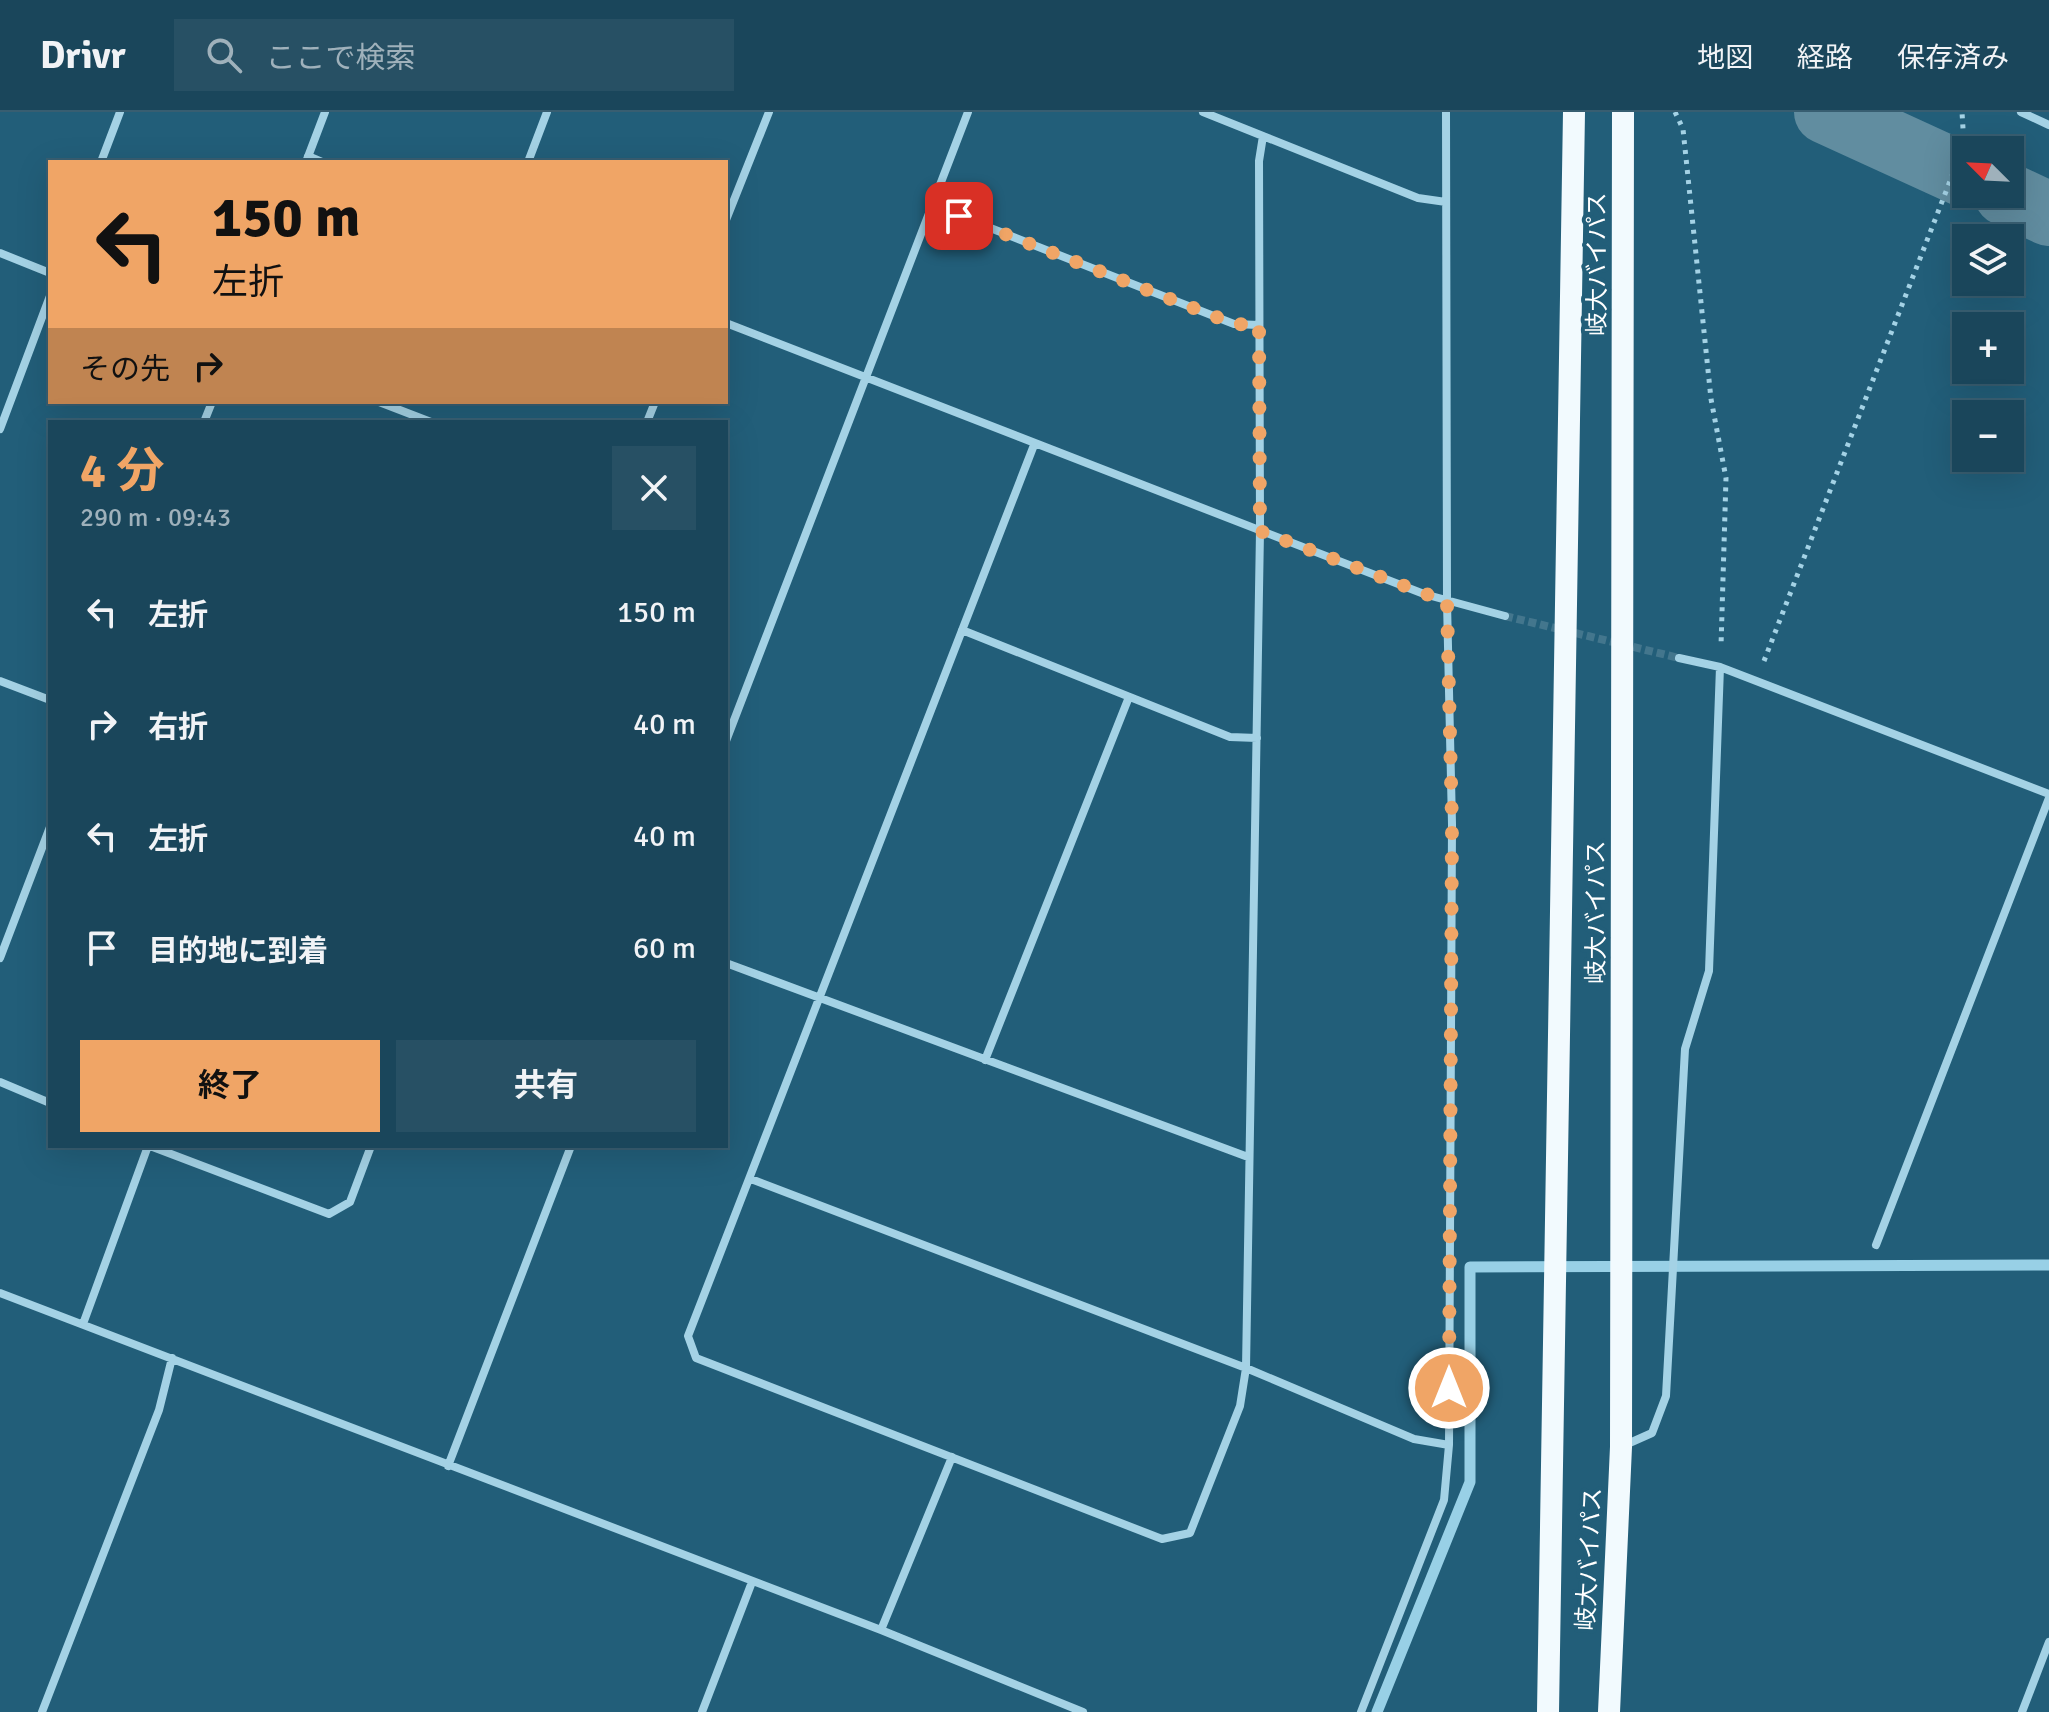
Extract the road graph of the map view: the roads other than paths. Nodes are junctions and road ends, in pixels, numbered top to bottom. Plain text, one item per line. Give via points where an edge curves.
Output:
1 (120, 112) edge
2 (325, 112) edge
3 (547, 112) edge
4 (769, 112) edge
5 (968, 112) edge
6 (1203, 112) edge
7 (1446, 112) edge
8 (1574, 112) edge
9 (1623, 112) edge
10 (2021, 112) edge
11 (2049, 125) edge
12 (1263, 136) junction
13 (307, 159) edge
14 (102, 160) edge
15 (529, 160) edge
16 (1446, 202) junction
17 (932, 205) junction
18 (728, 215) edge
19 (0, 253) edge
20 (48, 272) edge
21 (48, 301) edge
22 (728, 324) edge
23 (1259, 325) junction
24 (864, 378) junction
25 (384, 404) edge
26 (426, 420) edge
27 (0, 429) edge
28 (1034, 445) junction
29 (1260, 531) junction
30 (1447, 602) junction
31 (1505, 616) tunnel mouth
32 (962, 630) junction
33 (1679, 658) tunnel mouth
34 (1720, 667) junction
35 (0, 681) edge
36 (1129, 697) junction
37 (48, 699) edge
38 (728, 736) edge
39 (1257, 738) junction
40 (2049, 796) edge
41 (48, 832) edge
42 (0, 958) edge
43 (728, 964) edge
44 (820, 1000) junction
45 (985, 1060) junction
46 (0, 1082) edge
47 (48, 1102) edge
48 (148, 1148) edge
49 (154, 1148) edge
50 (370, 1148) edge
51 (570, 1148) edge
52 (1248, 1157) junction
53 (751, 1179) junction
54 (1876, 1245) dead end
55 (0, 1293) edge
56 (83, 1324) junction
57 (172, 1358) junction
58 (1246, 1368) junction
59 (1449, 1445) junction
60 (1621, 1447) junction
61 (952, 1457) junction
62 (448, 1466) junction
63 (752, 1582) junction
64 (881, 1630) junction
65 (2049, 1642) edge
66 (42, 1712) edge
67 (702, 1712) edge
68 (1083, 1712) edge
69 (1361, 1712) edge
70 (1548, 1712) edge
71 (1609, 1712) edge
72 (2022, 1712) edge

1 - 14 street
2 - 13 street
3 - 15 street
4 - 18 street
5 - 17 street
6 - 12 street
7 - 16 street
8 - 70 highway, 岐大バイパス
9 - 60 highway, 岐大バイパス
10 - 11 street
12 - 16 street via 1418,198
12 - 23 street
16 - 30 street
17 - 23 street via 1234,324
17 - 24 street
19 - 20 street
21 - 27 street
22 - 24 street
23 - 29 street
24 - 28 street
24 - 38 street
25 - 26 street
28 - 29 street
28 - 32 street
29 - 30 street
29 - 39 street
30 - 31 street
30 - 59 street via 1452,824
32 - 36 street
32 - 44 street
33 - 34 street
34 - 40 street
34 - 60 street via 1709,971 1685,1049 1666,1396 1652,1433
35 - 37 street
36 - 39 street via 1230,737
36 - 45 street
39 - 52 street
40 - 54 street
41 - 42 street
43 - 44 street
44 - 45 street
44 - 53 street
45 - 52 street
46 - 47 street
48 - 56 street
49 - 50 street via 329,1214 350,1202
51 - 62 street
52 - 58 street
53 - 58 street
53 - 61 street via 688,1336 696,1358
55 - 56 street
56 - 57 street
57 - 62 street
57 - 66 street via 159,1410
58 - 59 street via 1414,1439
58 - 61 street via 1240,1406 1190,1533 1162,1539
59 - 69 street via 1444,1500
60 - 71 highway, 岐大バイパス
61 - 64 street
62 - 63 street
63 - 64 street
63 - 67 street
64 - 68 street
65 - 72 street

